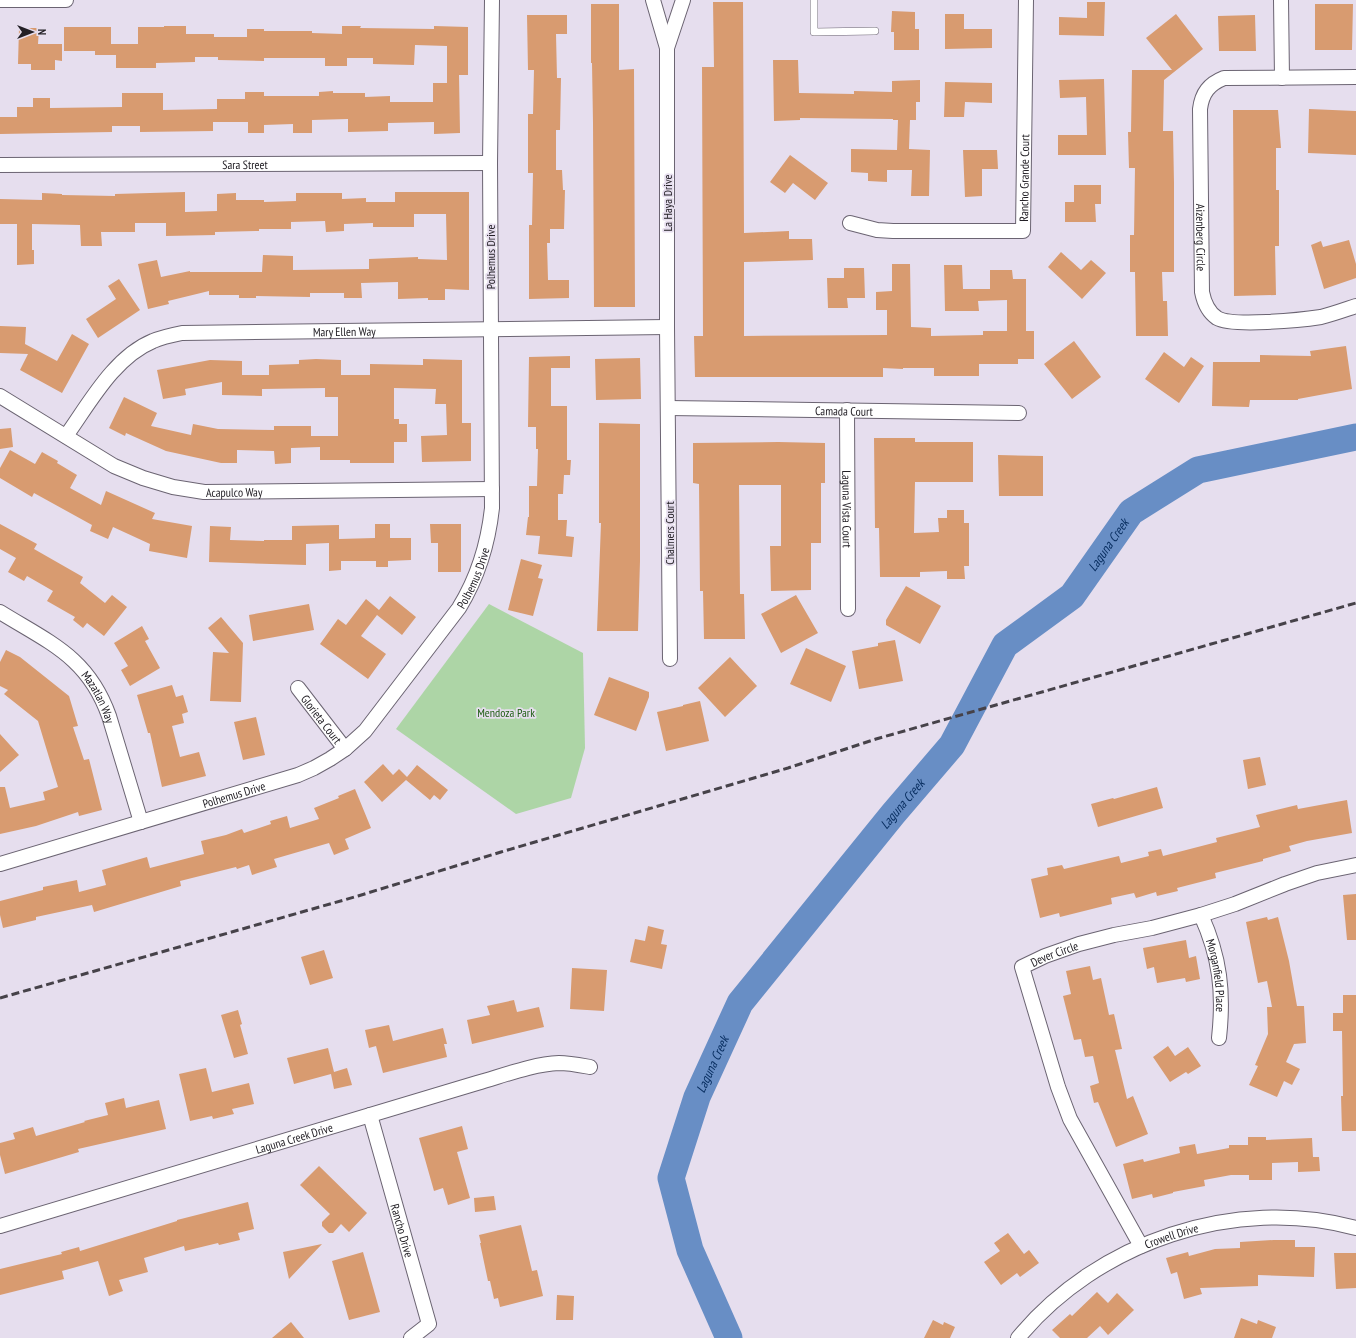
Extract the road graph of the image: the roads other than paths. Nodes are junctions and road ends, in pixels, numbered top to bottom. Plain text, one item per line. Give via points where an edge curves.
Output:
1 (0, 0) edge
2 (25, 0) edge
3 (66, 0) edge
4 (492, 0) edge
5 (653, 0) edge
6 (683, 0) edge
7 (814, 0) edge
8 (1026, 0) edge
9 (1281, 0) edge
10 (875, 31) dead end
11 (668, 48) junction
12 (1356, 77) edge
13 (1282, 78) junction
14 (490, 163) junction
15 (0, 165) edge
16 (850, 222) dead end
17 (1356, 306) edge
18 (668, 327) junction
19 (491, 329) junction
20 (0, 396) edge
21 (668, 408) junction
22 (847, 410) junction
23 (1019, 413) dead end
24 (66, 436) junction
25 (492, 489) junction
26 (848, 609) dead end
27 (0, 612) edge
28 (670, 659) dead end
29 (298, 688) dead end
30 (344, 750) junction
31 (141, 822) junction
32 (0, 864) edge
33 (1356, 865) edge
34 (1201, 915) junction
35 (1219, 1038) dead end
36 (590, 1067) dead end
37 (370, 1115) junction
38 (0, 1226) edge
39 (1356, 1228) edge
40 (1141, 1246) junction
41 (411, 1338) edge
42 (1018, 1338) edge

1 - 2 street
2 - 3 street
4 - 14 street, Polhemus Drive
5 - 11 street
6 - 11 street, La Haya Drive
7 - 10 lane via 814,32
8 - 16 street, Rancho Grande Court via 1023,231 893,231 877,230
9 - 13 street
11 - 18 street, La Haya Drive
12 - 13 street, Aizenberg Circle
13 - 17 street, Aizenberg Circle via 1224,78 1209,87 1201,101 1204,300 1212,314 1234,322 1319,317
14 - 15 street, Sara Street
14 - 19 street, Polhemus Drive
18 - 19 street, Mary Ellen Way
18 - 21 street, La Haya Drive
19 - 24 street, Mary Ellen Way via 198,332 167,336 142,347 121,363
19 - 25 street, Polhemus Drive
20 - 24 street, Acapulco Way
21 - 22 street, Camada Court
21 - 28 street, Chalmers Court
22 - 23 street, Camada Court
22 - 26 street, Laguna Vista Court
24 - 25 street, Acapulco Way via 114,466 143,478 173,487 204,492
25 - 30 street, Polhemus Drive via 486,543 476,577 468,593 365,731
27 - 31 street, Mazatlan Way via 65,652 96,687 109,716
29 - 30 street, Glorieta Court
30 - 31 street, Polhemus Drive via 298,775
31 - 32 street, Polhemus Drive
33 - 34 street, Dever Circle via 1317,873
34 - 35 street, Morganfield Place via 1214,948 1221,982
34 - 40 street, Dever Circle via 1079,944 1022,967 1070,1119
36 - 37 street, Laguna Creek Drive via 559,1063 543,1065
37 - 38 street, Laguna Creek Drive
37 - 41 street, Rancho Drive via 429,1324
39 - 40 street, Crowell Drive via 1301,1219 1238,1220 1196,1228
40 - 42 street, Crowell Drive via 1079,1281 1052,1303

